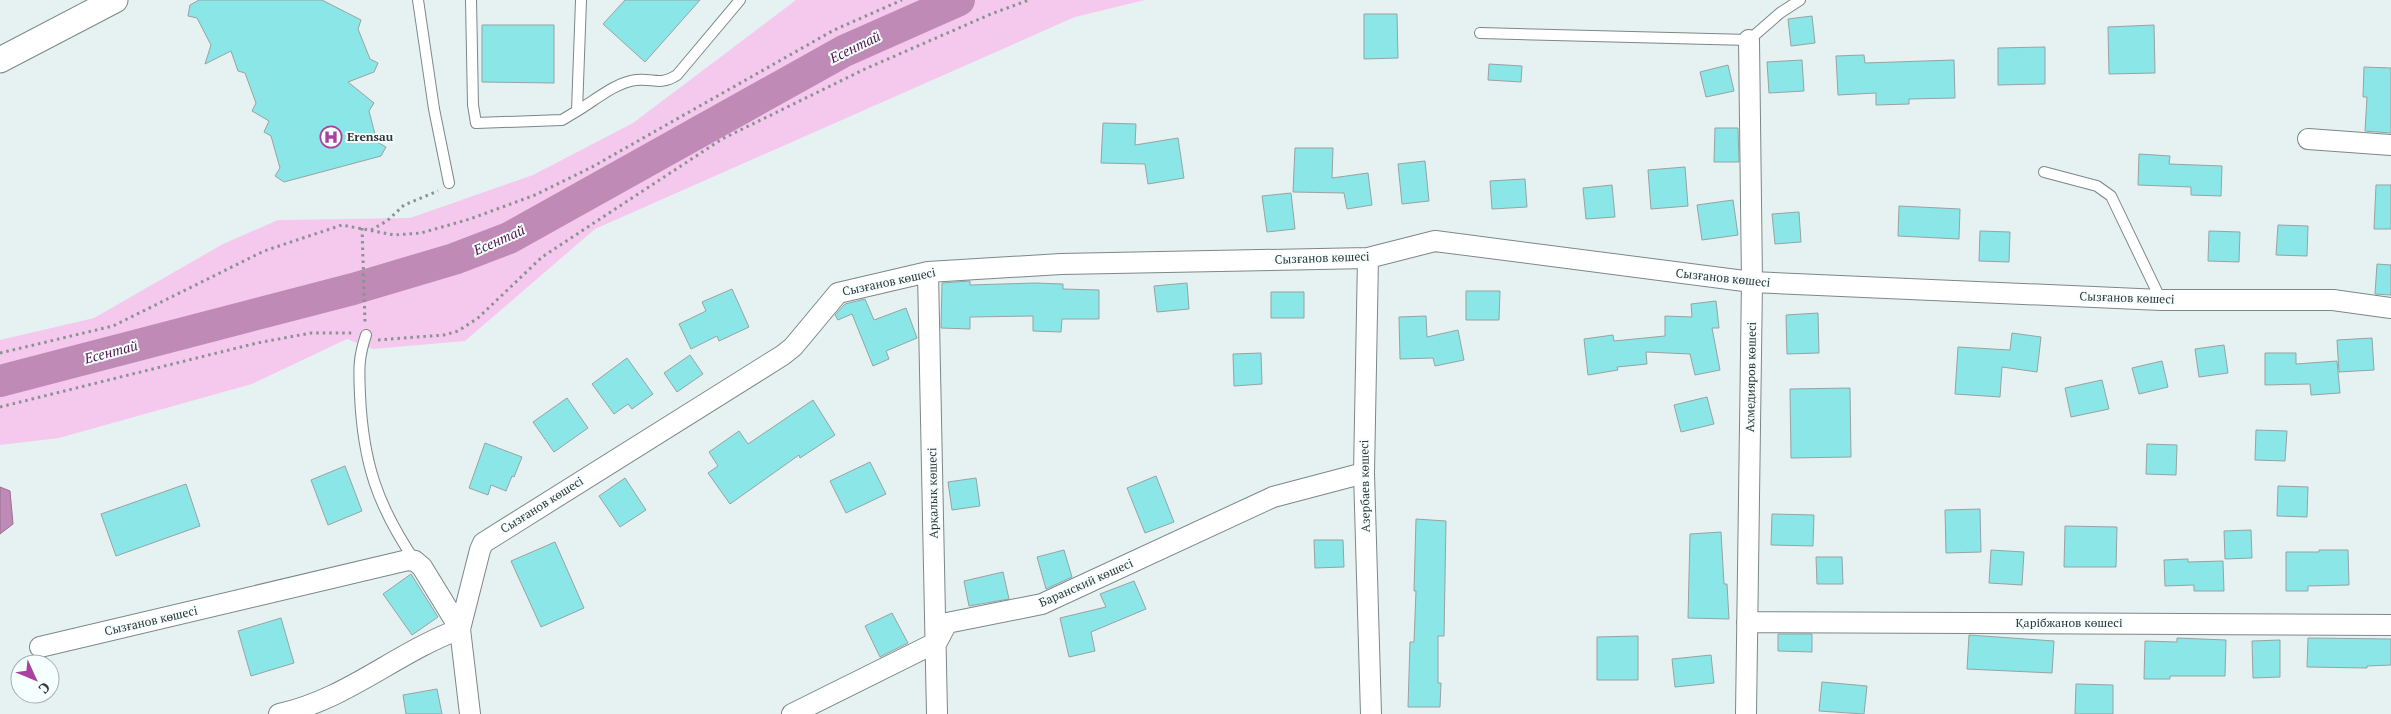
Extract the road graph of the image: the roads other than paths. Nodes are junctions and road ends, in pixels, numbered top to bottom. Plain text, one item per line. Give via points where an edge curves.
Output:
1 (116, 0) edge
2 (418, 0) edge
3 (471, 0) edge
4 (581, 0) edge
5 (740, 0) edge
6 (1800, 0) edge
7 (1480, 33) dead end
8 (1750, 40) junction
9 (0, 60) edge
10 (577, 111) junction
11 (2308, 139) dead end
12 (2391, 145) edge
13 (2044, 172) dead end
14 (448, 183) road end
15 (1368, 258) junction
16 (928, 272) junction
17 (1752, 282) junction
18 (2160, 300) junction
19 (2391, 308) edge
20 (366, 335) road end
21 (1364, 473) junction
22 (415, 560) junction
23 (1746, 622) junction
24 (2391, 625) edge
25 (460, 629) junction
26 (936, 642) junction
27 (40, 647) dead end
28 (278, 714) edge
29 (470, 714) edge
30 (792, 714) edge
31 (937, 714) edge
32 (1371, 714) edge
33 (1746, 714) edge

1 - 9 street
2 - 14 lane
3 - 10 lane via 476,123 562,120
4 - 10 lane
5 - 10 lane via 677,75 666,82 636,80 621,85
6 - 8 lane
7 - 8 lane
8 - 17 street, Ахмедияров көшесі
11 - 12 street
13 - 18 lane via 2097,186 2111,196
15 - 16 street, Сызғанов көшесі via 1061,264
15 - 17 street, Сызғанов көшесі via 1434,241
15 - 21 street, Азербаев көшесі
16 - 25 street, Сызғанов көшесі via 838,293 783,355 489,538 480,550
16 - 26 street, Арқалық көшесі
17 - 18 street, Сызғанов көшесі
17 - 23 street, Ахмедияров көшесі
18 - 19 street, Сызғанов көшесі via 2333,300
20 - 22 lane via 359,356 364,442 383,506
21 - 26 street, Баранский көшесі via 1273,497 1042,604 947,622
21 - 32 street, Азербаев көшесі
22 - 25 street
22 - 27 street, Сызғанов көшесі
23 - 24 street, Қарібжанов көшесі
23 - 33 street, Ахмедияров көшесі
25 - 28 street via 438,637 330,698
25 - 29 street
26 - 30 street
26 - 31 street, Арқалық көшесі

